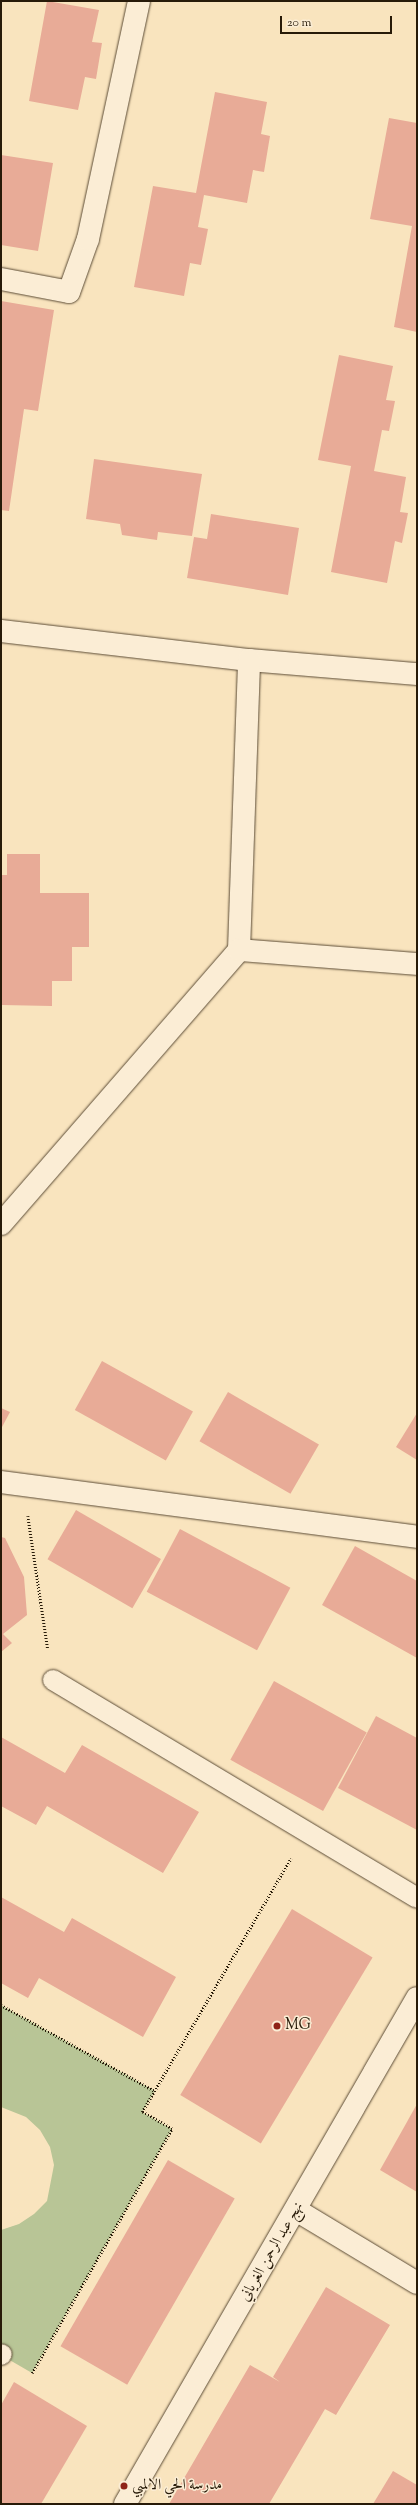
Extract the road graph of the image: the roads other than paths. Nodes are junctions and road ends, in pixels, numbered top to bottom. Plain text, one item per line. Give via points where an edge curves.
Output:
1 (139, 1) edge
2 (1, 279) edge
3 (1, 631) edge
4 (249, 660) junction
5 (417, 674) edge
6 (239, 950) junction
7 (417, 964) edge
8 (1, 1224) edge
9 (1, 1482) edge
10 (417, 1536) edge
11 (53, 1680) road end
12 (417, 1898) edge
13 (417, 1998) edge
14 (296, 2210) junction
15 (417, 2283) edge
16 (125, 2504) edge

1 - 2 street via 88,239 69,292
3 - 4 street
4 - 5 street
4 - 6 street
6 - 7 street
6 - 8 street
9 - 10 street
11 - 12 lane
13 - 14 street, نهج عبد الرحمن الغرياني
14 - 15 street
14 - 16 street, نهج عبد الرحمن الغرياني

